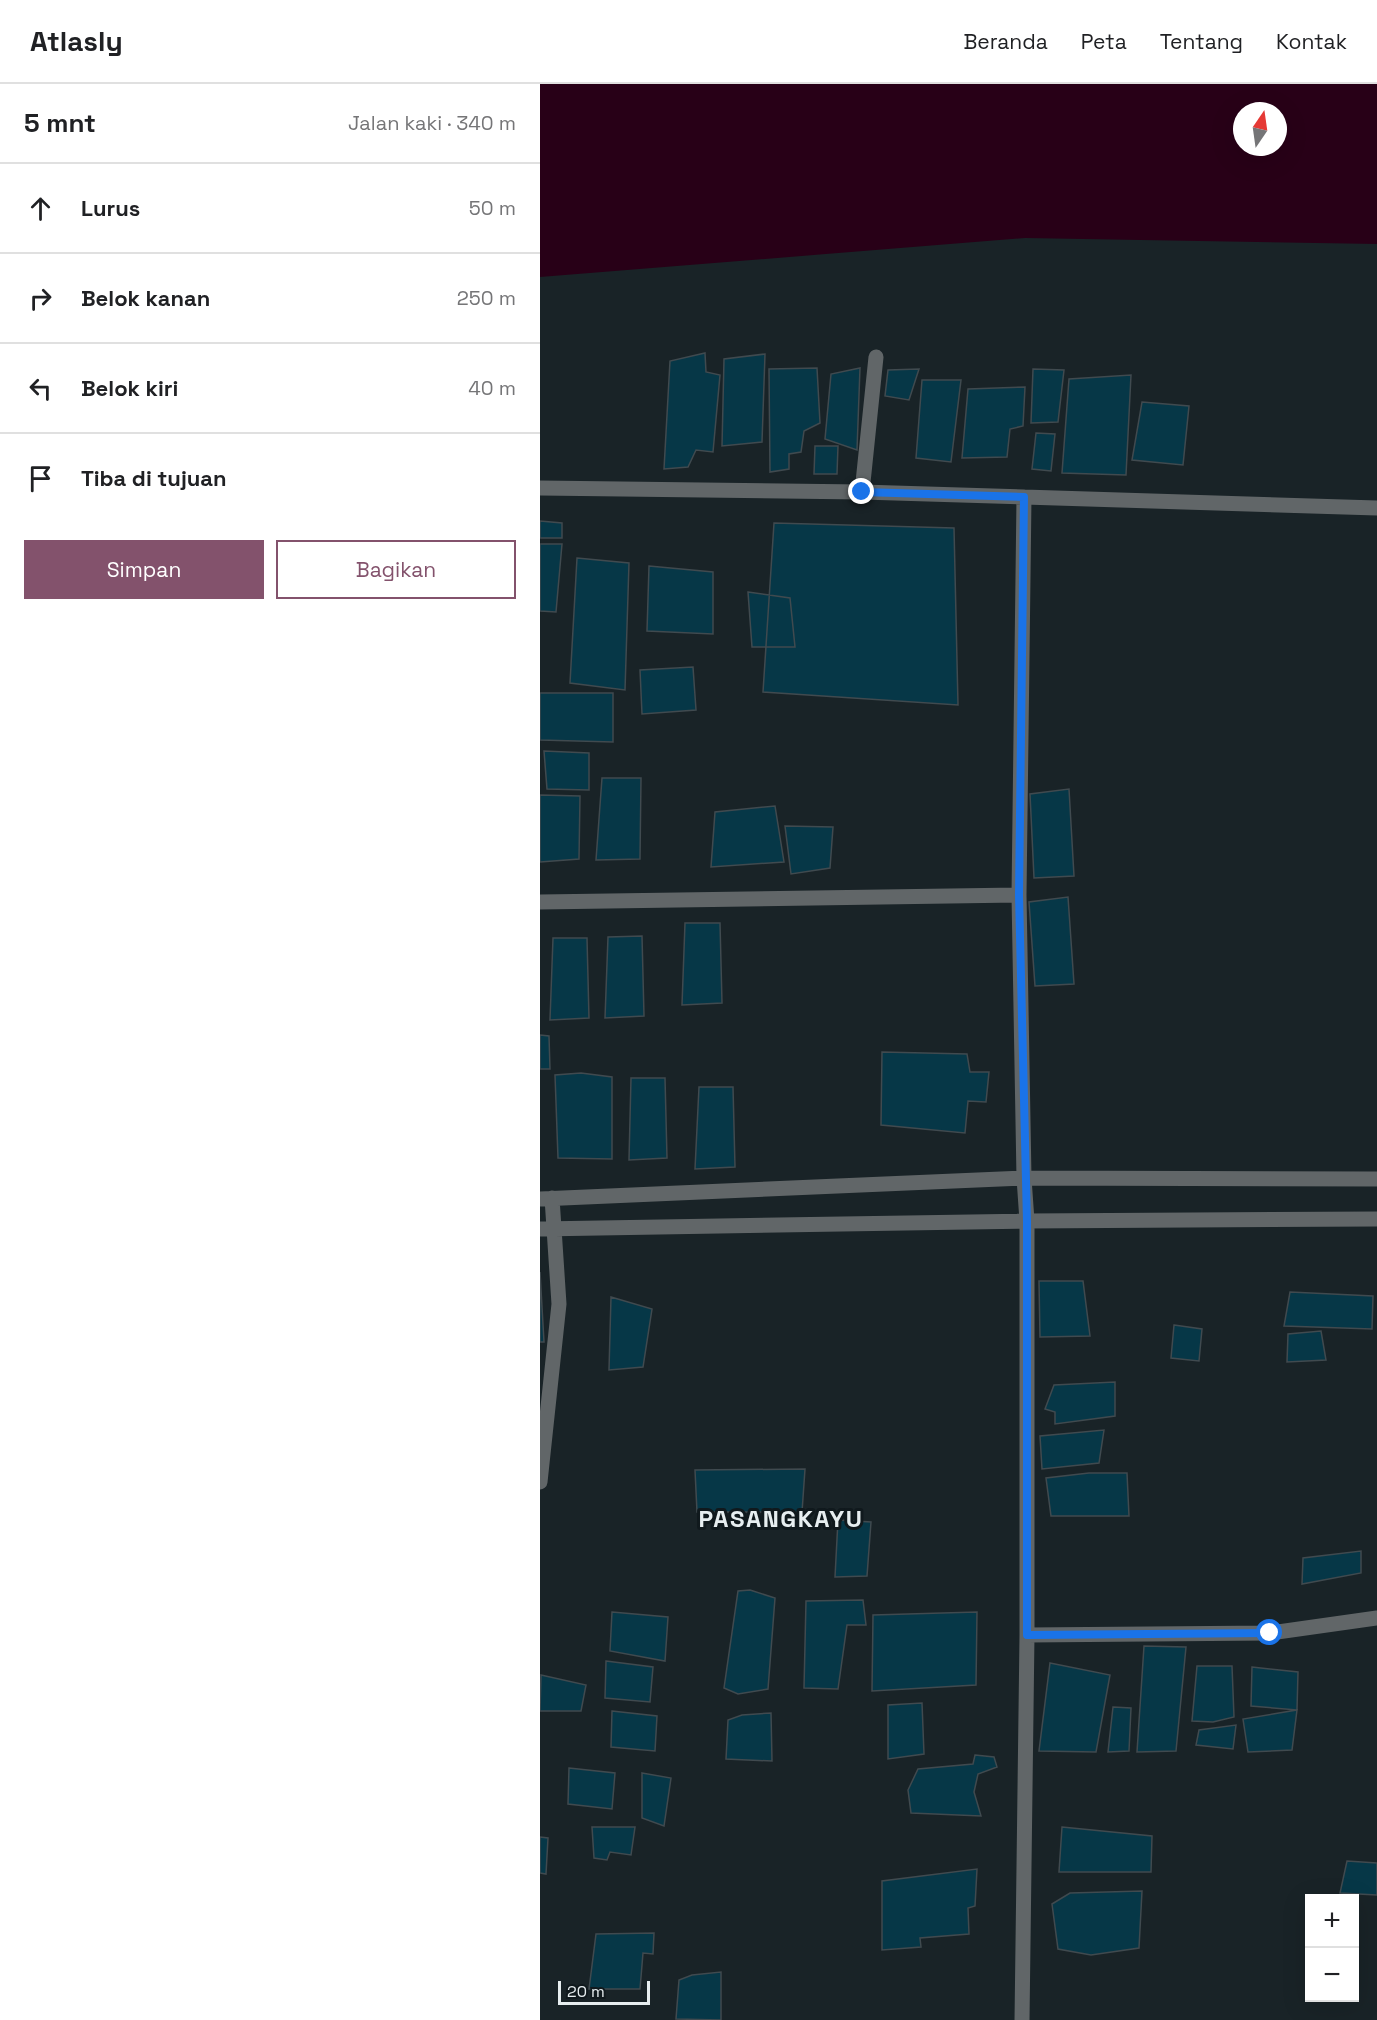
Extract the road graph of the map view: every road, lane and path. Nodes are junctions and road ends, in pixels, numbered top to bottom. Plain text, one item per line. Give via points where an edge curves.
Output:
1 (876, 357) dead end
2 (540, 488) edge
3 (862, 492) junction
4 (1024, 497) junction
5 (1377, 508) edge
6 (1019, 895) junction
7 (540, 902) edge
8 (1024, 1178) junction
9 (1377, 1179) edge
10 (546, 1199) edge
11 (1377, 1219) edge
12 (1027, 1221) junction
13 (547, 1229) edge
14 (540, 1482) edge
15 (1377, 1618) edge
16 (1027, 1635) junction
17 (1022, 2020) edge

1 - 3 street
2 - 3 street
3 - 4 street
4 - 5 street
4 - 6 street
6 - 7 street
6 - 8 street
8 - 9 street
8 - 10 street
8 - 12 street
10 - 13 street
11 - 12 street
12 - 13 street
12 - 16 street
13 - 14 street via 559,1305
15 - 16 street via 1270,1633
16 - 17 street

